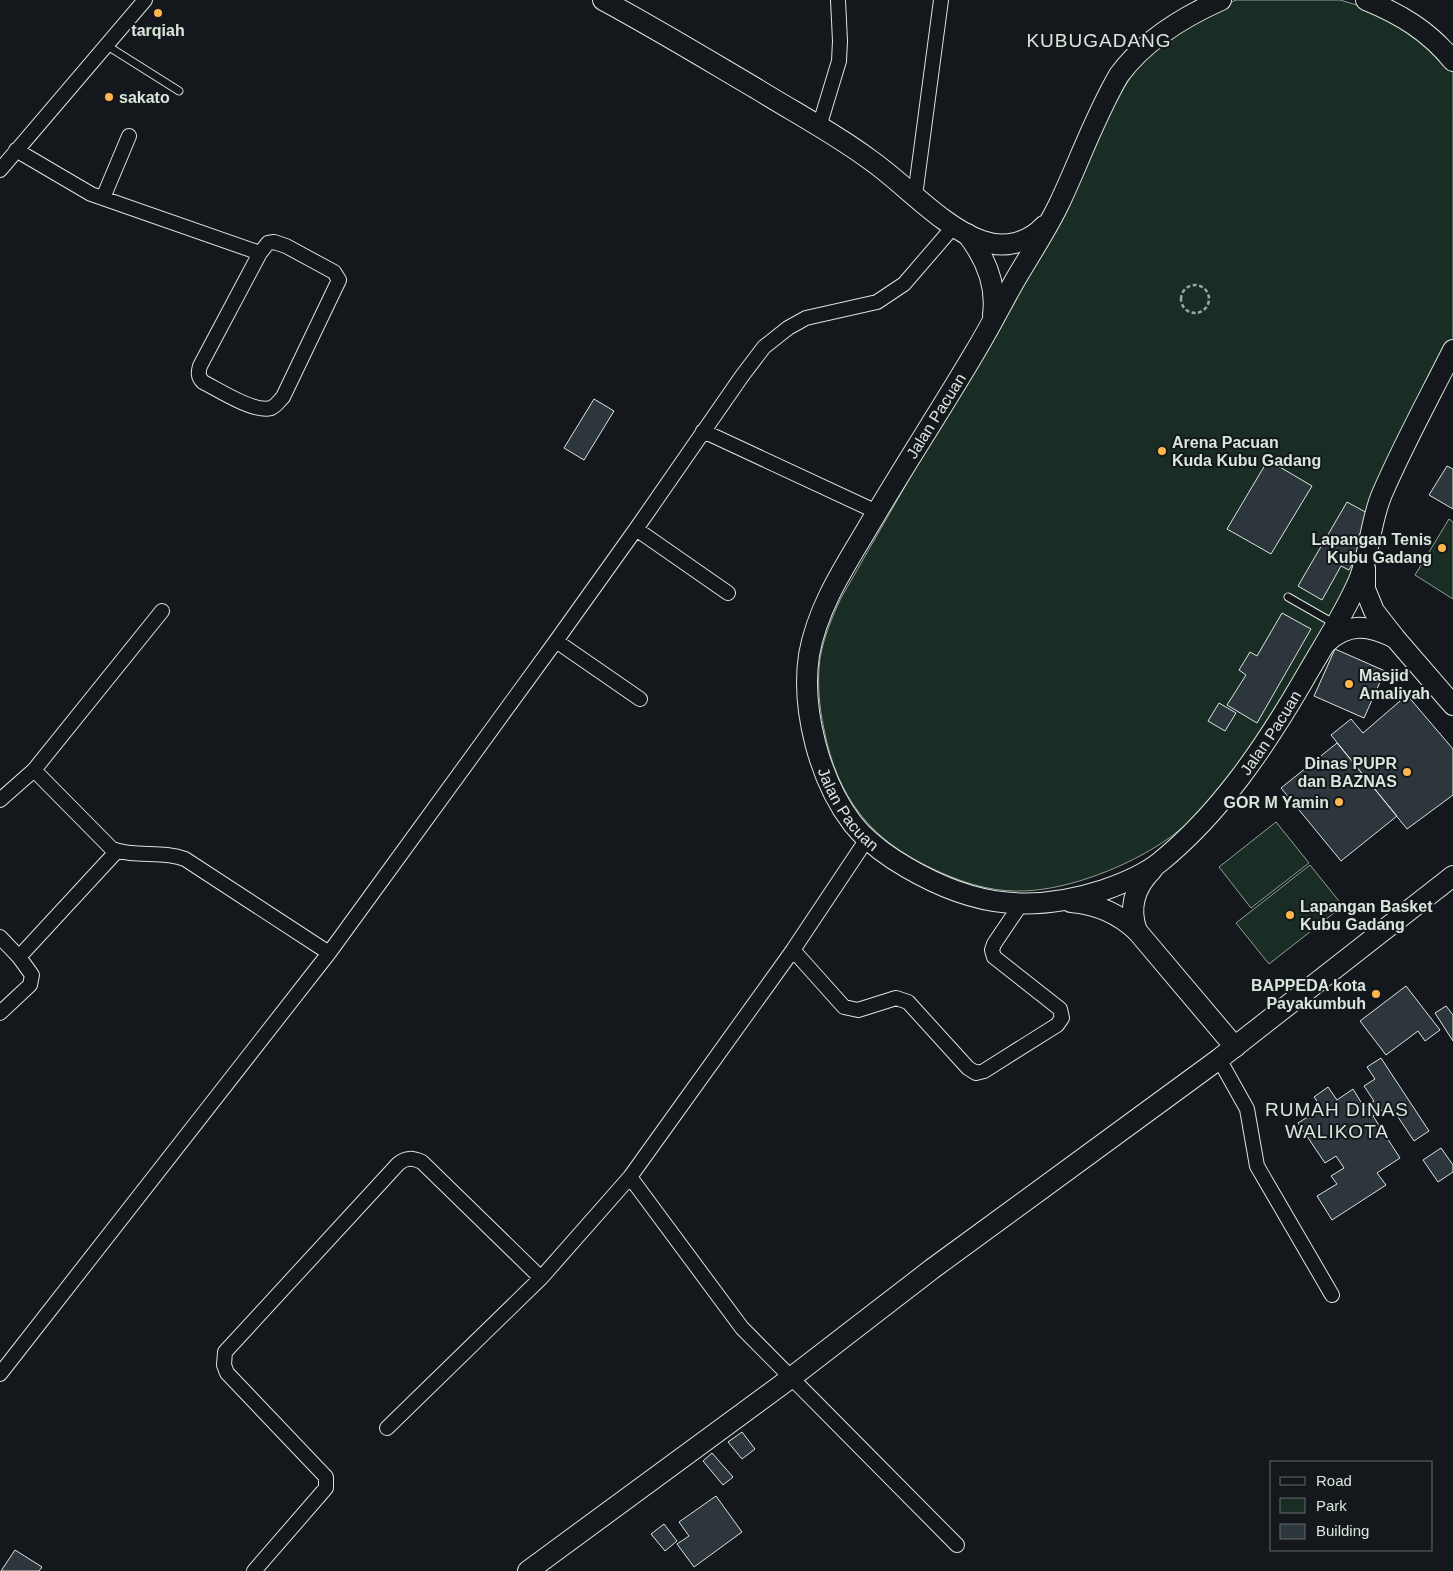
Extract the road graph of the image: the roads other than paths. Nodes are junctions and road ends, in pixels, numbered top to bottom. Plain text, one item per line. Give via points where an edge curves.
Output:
1 (145, 0) edge
2 (603, 0) edge
3 (838, 0) edge
4 (941, 0) edge
5 (1221, 0) edge
6 (1366, 0) edge
7 (106, 45) junction
8 (1453, 60) edge
9 (179, 91) dead end
10 (819, 126) junction
11 (129, 136) dead end
12 (16, 150) junction
13 (0, 170) edge
14 (915, 196) junction
15 (103, 198) junction
16 (1052, 217) junction
17 (960, 230) junction
18 (260, 253) junction
19 (993, 318) junction
20 (1453, 350) edge
21 (703, 431) junction
22 (877, 512) junction
23 (636, 529) junction
24 (1368, 550) junction
25 (728, 594) dead end
26 (1288, 597) dead end
27 (162, 611) dead end
28 (1335, 624) junction
29 (1395, 638) junction
30 (556, 641) junction
31 (1324, 644) junction
32 (640, 699) dead end
33 (1453, 705) edge
34 (34, 770) junction
35 (0, 800) edge
36 (868, 839) junction
37 (117, 851) junction
38 (1158, 864) junction
39 (1453, 876) edge
40 (1061, 902) junction
41 (1021, 904) junction
42 (1137, 931) junction
43 (0, 937) edge
44 (793, 950) junction
45 (329, 953) junction
46 (19, 957) junction
47 (0, 1013) edge
48 (1235, 1047) junction
49 (1219, 1059) junction
50 (630, 1177) junction
51 (541, 1278) junction
52 (1332, 1295) dead end
53 (0, 1374) edge
54 (792, 1377) junction
55 (387, 1428) dead end
56 (957, 1545) dead end
57 (254, 1571) edge
58 (528, 1571) edge

1 - 7 street
2 - 10 street
3 - 10 street via 839,61
4 - 14 street
5 - 16 street, Jalan Pacuan via 1177,24 1127,64 1112,87
6 - 8 street via 1387,8 1422,30
7 - 9 lane
7 - 12 street
10 - 14 street via 870,159
11 - 15 street
12 - 13 street
12 - 15 street
14 - 17 street
15 - 18 street
16 - 17 street via 1029,239 1019,242 984,242
16 - 19 street, Jalan Pacuan
17 - 19 street via 982,257 992,282
17 - 21 street via 904,284 877,302 806,318 788,328 764,347
18 - 18 street via 268,243 286,246 334,272 339,280 283,397 270,408 244,402 203,382 198,373
19 - 22 street, Jalan Pacuan
20 - 24 street, Jalan Pacuan via 1383,492
21 - 22 street
21 - 23 street
22 - 36 street, Jalan Pacuan via 822,609 812,642 807,679 810,716 827,776 853,824
23 - 25 street
23 - 30 street
24 - 28 street, Jalan Pacuan via 1360,578
24 - 29 street via 1364,578 1367,595 1374,611
26 - 28 lane
27 - 34 street
28 - 31 street, Jalan Pacuan
29 - 31 street via 1370,628 1357,627 1335,634
29 - 33 street
30 - 32 street
30 - 45 street
31 - 38 street, Jalan Pacuan via 1255,758 1204,820
34 - 35 street
34 - 37 street via 108,846
36 - 41 street, Jalan Pacuan via 906,867 949,889 973,897
36 - 44 street
37 - 45 street via 185,859
37 - 46 street
38 - 40 street, Jalan Pacuan via 1113,887
38 - 42 street via 1139,886 1135,896 1132,913
39 - 48 street
40 - 41 street, Jalan Pacuan
40 - 42 street via 1090,905 1106,911
41 - 44 street via 994,944 994,957 1060,1009 1062,1018 1057,1025 984,1072 976,1073 968,1068 908,1002 896,998 858,1010 844,1007
42 - 48 street
43 - 46 street
44 - 50 street
45 - 53 street
46 - 47 street via 32,975 32,981
48 - 49 street
49 - 52 street via 1246,1109 1257,1166
49 - 54 street via 932,1268
50 - 51 street
50 - 54 street via 742,1328
51 - 55 street
51 - 57 street via 422,1162 406,1158 398,1164 224,1352 227,1373 328,1480 326,1488
54 - 56 street
54 - 58 street

